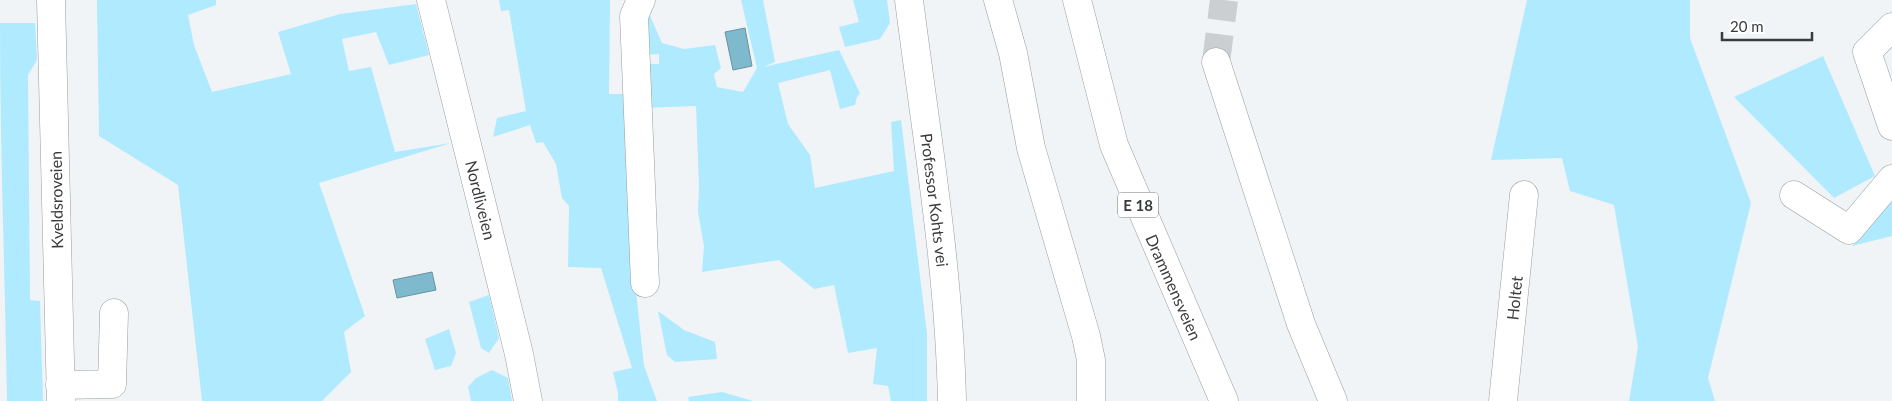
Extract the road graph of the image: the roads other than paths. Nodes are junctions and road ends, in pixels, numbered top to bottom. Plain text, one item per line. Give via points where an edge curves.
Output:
1 (51, 0) edge
2 (431, 0) edge
3 (641, 0) edge
4 (909, 0) edge
5 (998, 0) edge
6 (1077, 0) edge
7 (1892, 28) edge
8 (1216, 62) tunnel mouth
9 (1892, 126) edge
10 (1892, 179) edge
11 (1524, 195) dead end
12 (1794, 196) dead end
13 (645, 283) dead end
14 (114, 313) dead end
15 (61, 393) edge
16 (528, 401) edge
17 (952, 401) edge
18 (1091, 401) edge
19 (1224, 401) edge
20 (1333, 401) edge
21 (1503, 401) edge

1 - 15 main road, Kveldsroveien
2 - 16 main road, Nordliveien via 520,354
3 - 13 main road via 634,16
4 - 17 main road, Professor Kohts vei via 942,244 950,328
5 - 18 main road via 1013,53 1031,148 1086,336
6 - 19 main road, Drammensveien / E 18 via 1114,145
7 - 9 main road via 1867,52
8 - 20 main road via 1301,324
10 - 12 main road via 1849,230
11 - 21 main road, Holtet
14 - 15 main road via 112,384

